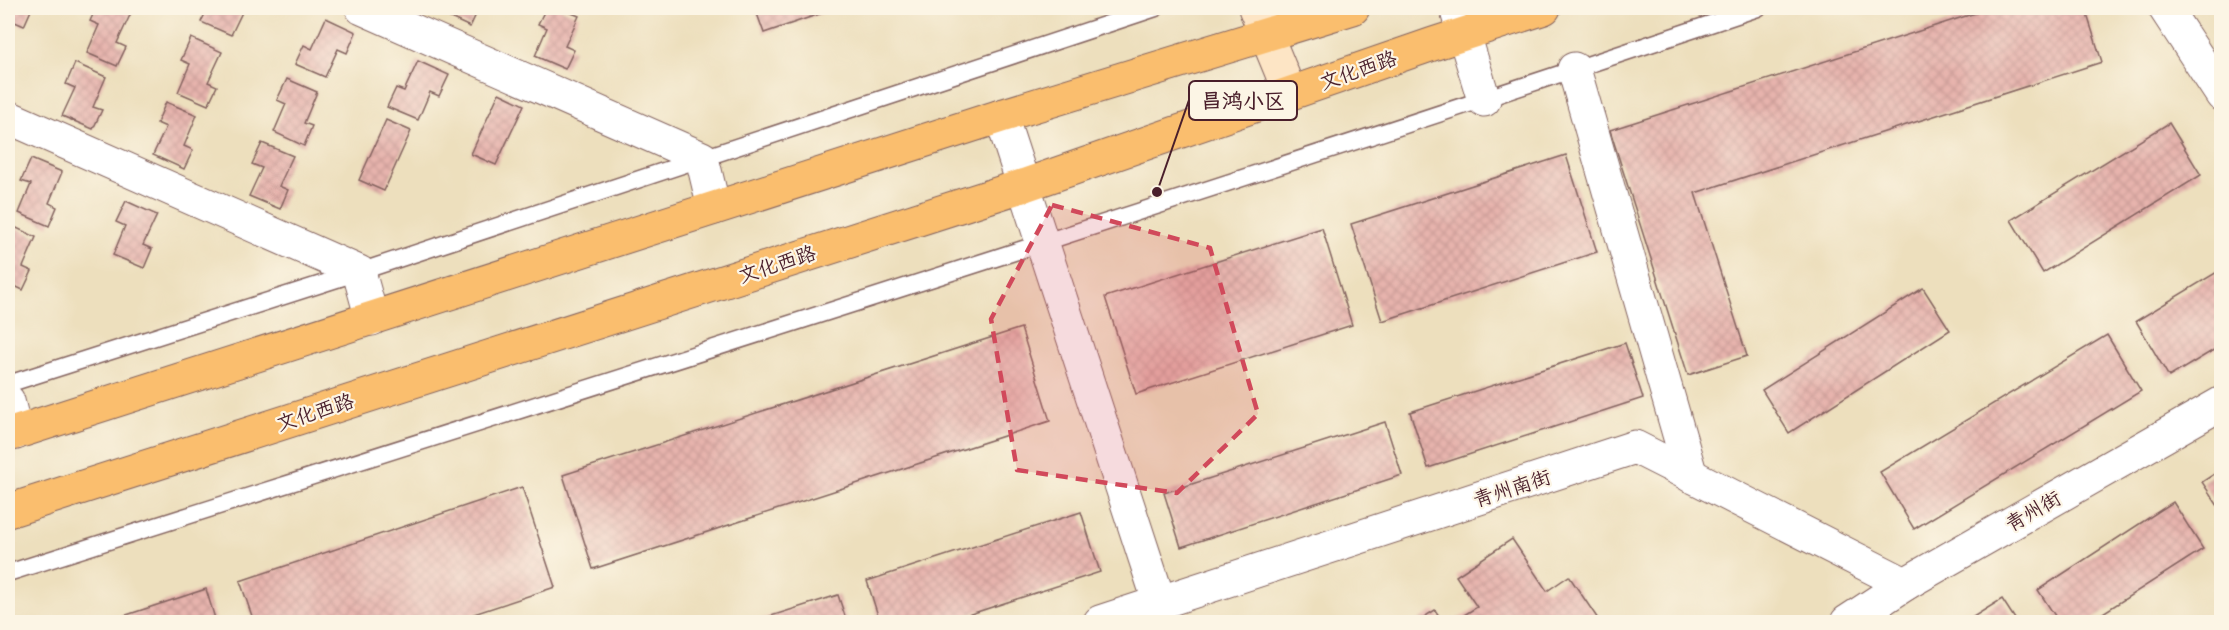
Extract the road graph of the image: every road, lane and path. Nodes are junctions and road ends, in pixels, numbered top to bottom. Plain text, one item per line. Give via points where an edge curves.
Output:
1 (362, 8) edge
2 (1156, 8) edge
3 (1353, 8) edge
4 (1544, 8) edge
5 (1758, 8) edge
6 (2165, 8) edge
7 (1460, 20) edge
8 (1260, 21) edge
9 (1574, 69) junction
10 (1290, 93) junction
11 (2222, 94) edge
12 (1484, 100) junction
13 (1001, 116) junction
14 (8, 117) edge
15 (702, 158) junction
16 (1025, 185) junction
17 (714, 208) junction
18 (1041, 244) junction
19 (359, 272) junction
20 (372, 319) junction
21 (8, 384) edge
22 (8, 401) edge
23 (2222, 403) edge
24 (12, 434) edge
25 (1691, 476) junction
26 (8, 511) edge
27 (8, 573) edge
28 (1905, 584) junction
29 (1160, 604) junction
30 (1100, 622) edge
31 (1847, 622) edge

1 - 15 street
2 - 15 lane
3 - 8 main road
4 - 7 main road, 文化西路
5 - 9 lane
6 - 11 street
7 - 10 main road, 文化西路
7 - 12 street
8 - 10 main road
8 - 13 main road
9 - 12 lane
9 - 25 street
10 - 16 main road, 文化西路
12 - 18 lane
13 - 16 street
13 - 17 main road
14 - 19 street
15 - 17 street
15 - 19 lane
16 - 18 street
16 - 26 main road, 文化西路
17 - 20 main road
18 - 27 lane
18 - 29 street
19 - 20 street
19 - 21 lane
20 - 24 main road
22 - 24 street
23 - 28 street, 青州街
25 - 28 street, 青州南街
25 - 29 street, 青州南街 via 1635,447
28 - 31 street, 青州街
29 - 30 street, 青州南街

